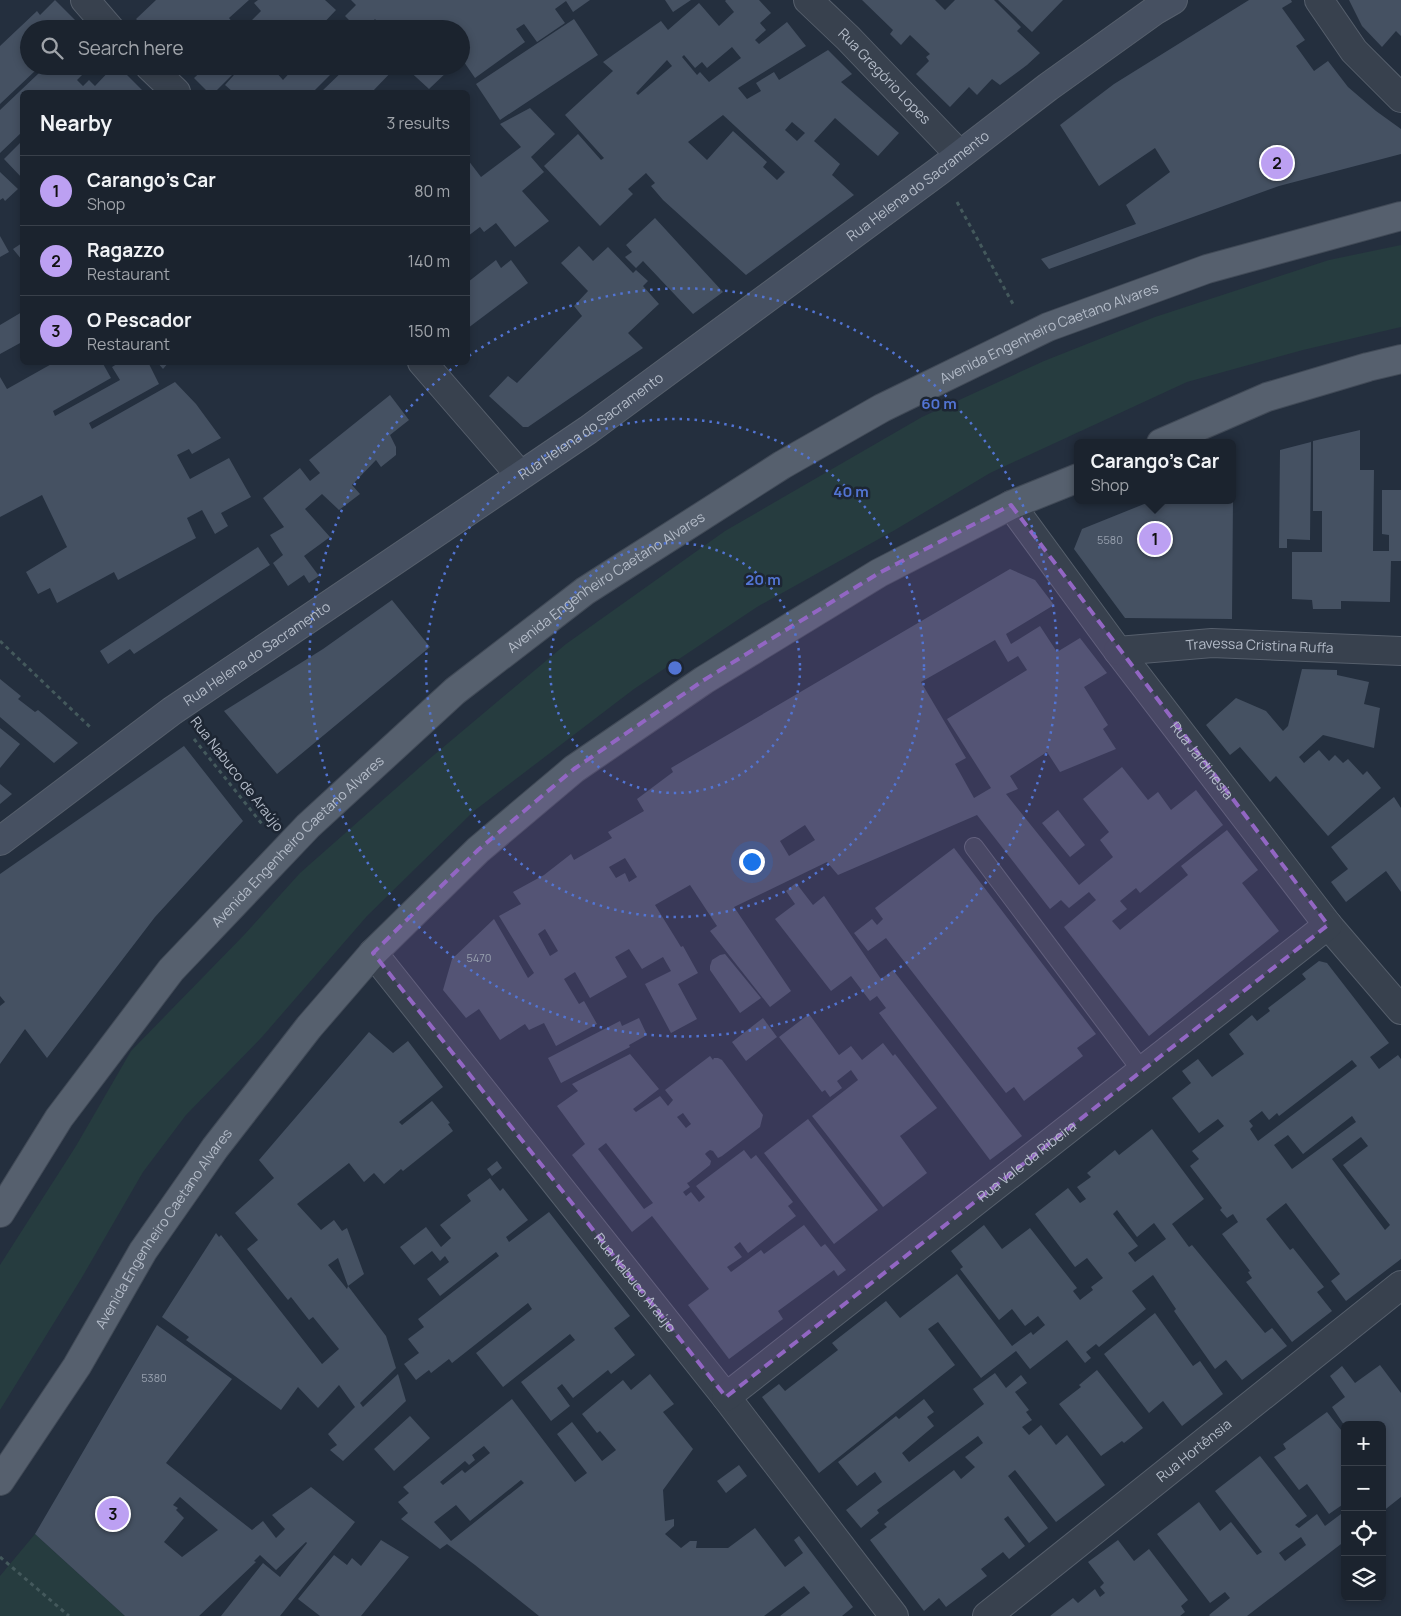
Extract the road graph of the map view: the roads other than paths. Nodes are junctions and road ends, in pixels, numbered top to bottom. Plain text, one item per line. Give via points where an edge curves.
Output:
1 (85, 0) edge
2 (808, 0) edge
3 (1173, 0) edge
4 (1319, 0) edge
5 (102, 20) edge
6 (158, 75) edge
7 (174, 90) edge
8 (1401, 98) edge
9 (949, 163) junction
10 (1401, 216) edge
11 (1401, 359) edge
12 (425, 365) edge
13 (1170, 439) edge
14 (520, 475) junction
15 (1074, 480) edge
16 (1011, 506) junction
17 (1118, 651) junction
18 (1401, 651) edge
19 (0, 841) edge
20 (974, 847) dead end
21 (1328, 925) junction
22 (373, 953) junction
23 (1401, 1010) edge
24 (1142, 1071) junction
25 (0, 1213) edge
26 (1401, 1285) edge
27 (726, 1397) junction
28 (0, 1481) edge
29 (894, 1616) edge
30 (987, 1616) edge

1 - 5 street
2 - 9 street, Rua Gregório Lopes via 848,38
3 - 9 street, Rua Helena do Sacramento via 1056,82
4 - 8 street via 1354,51
6 - 7 street
9 - 14 street, Rua Helena do Sacramento via 588,430
10 - 25 main road, Avenida Engenheiro Caetano Alvares via 1206,269 1048,327 882,408 782,464 585,591 455,691 308,826 171,970 59,1118
11 - 13 main road via 1267,397
12 - 14 street
14 - 19 street, Rua Helena do Sacramento via 172,711
15 - 16 main road, Avenida Engenheiro Caetano Alvares
16 - 17 street, Rua Jardinesia
16 - 22 main road, Avenida Engenheiro Caetano Alvares via 879,573 704,680 574,769 478,850
17 - 18 street, Travessa Cristina Ruffa via 1212,643
17 - 21 street, Rua Jardinesia
20 - 24 lane
21 - 23 street, Rua Jardinesia
21 - 24 street, Rua Vale da Ribeira
22 - 27 street, Rua Nabuco Araújo
22 - 28 main road, Avenida Engenheiro Caetano Alvares via 309,1027 210,1156 143,1251 77,1366
24 - 27 street, Rua Vale da Ribeira
26 - 30 street, Rua Hortênsia
27 - 29 street, Rua Nabuco Araújo

